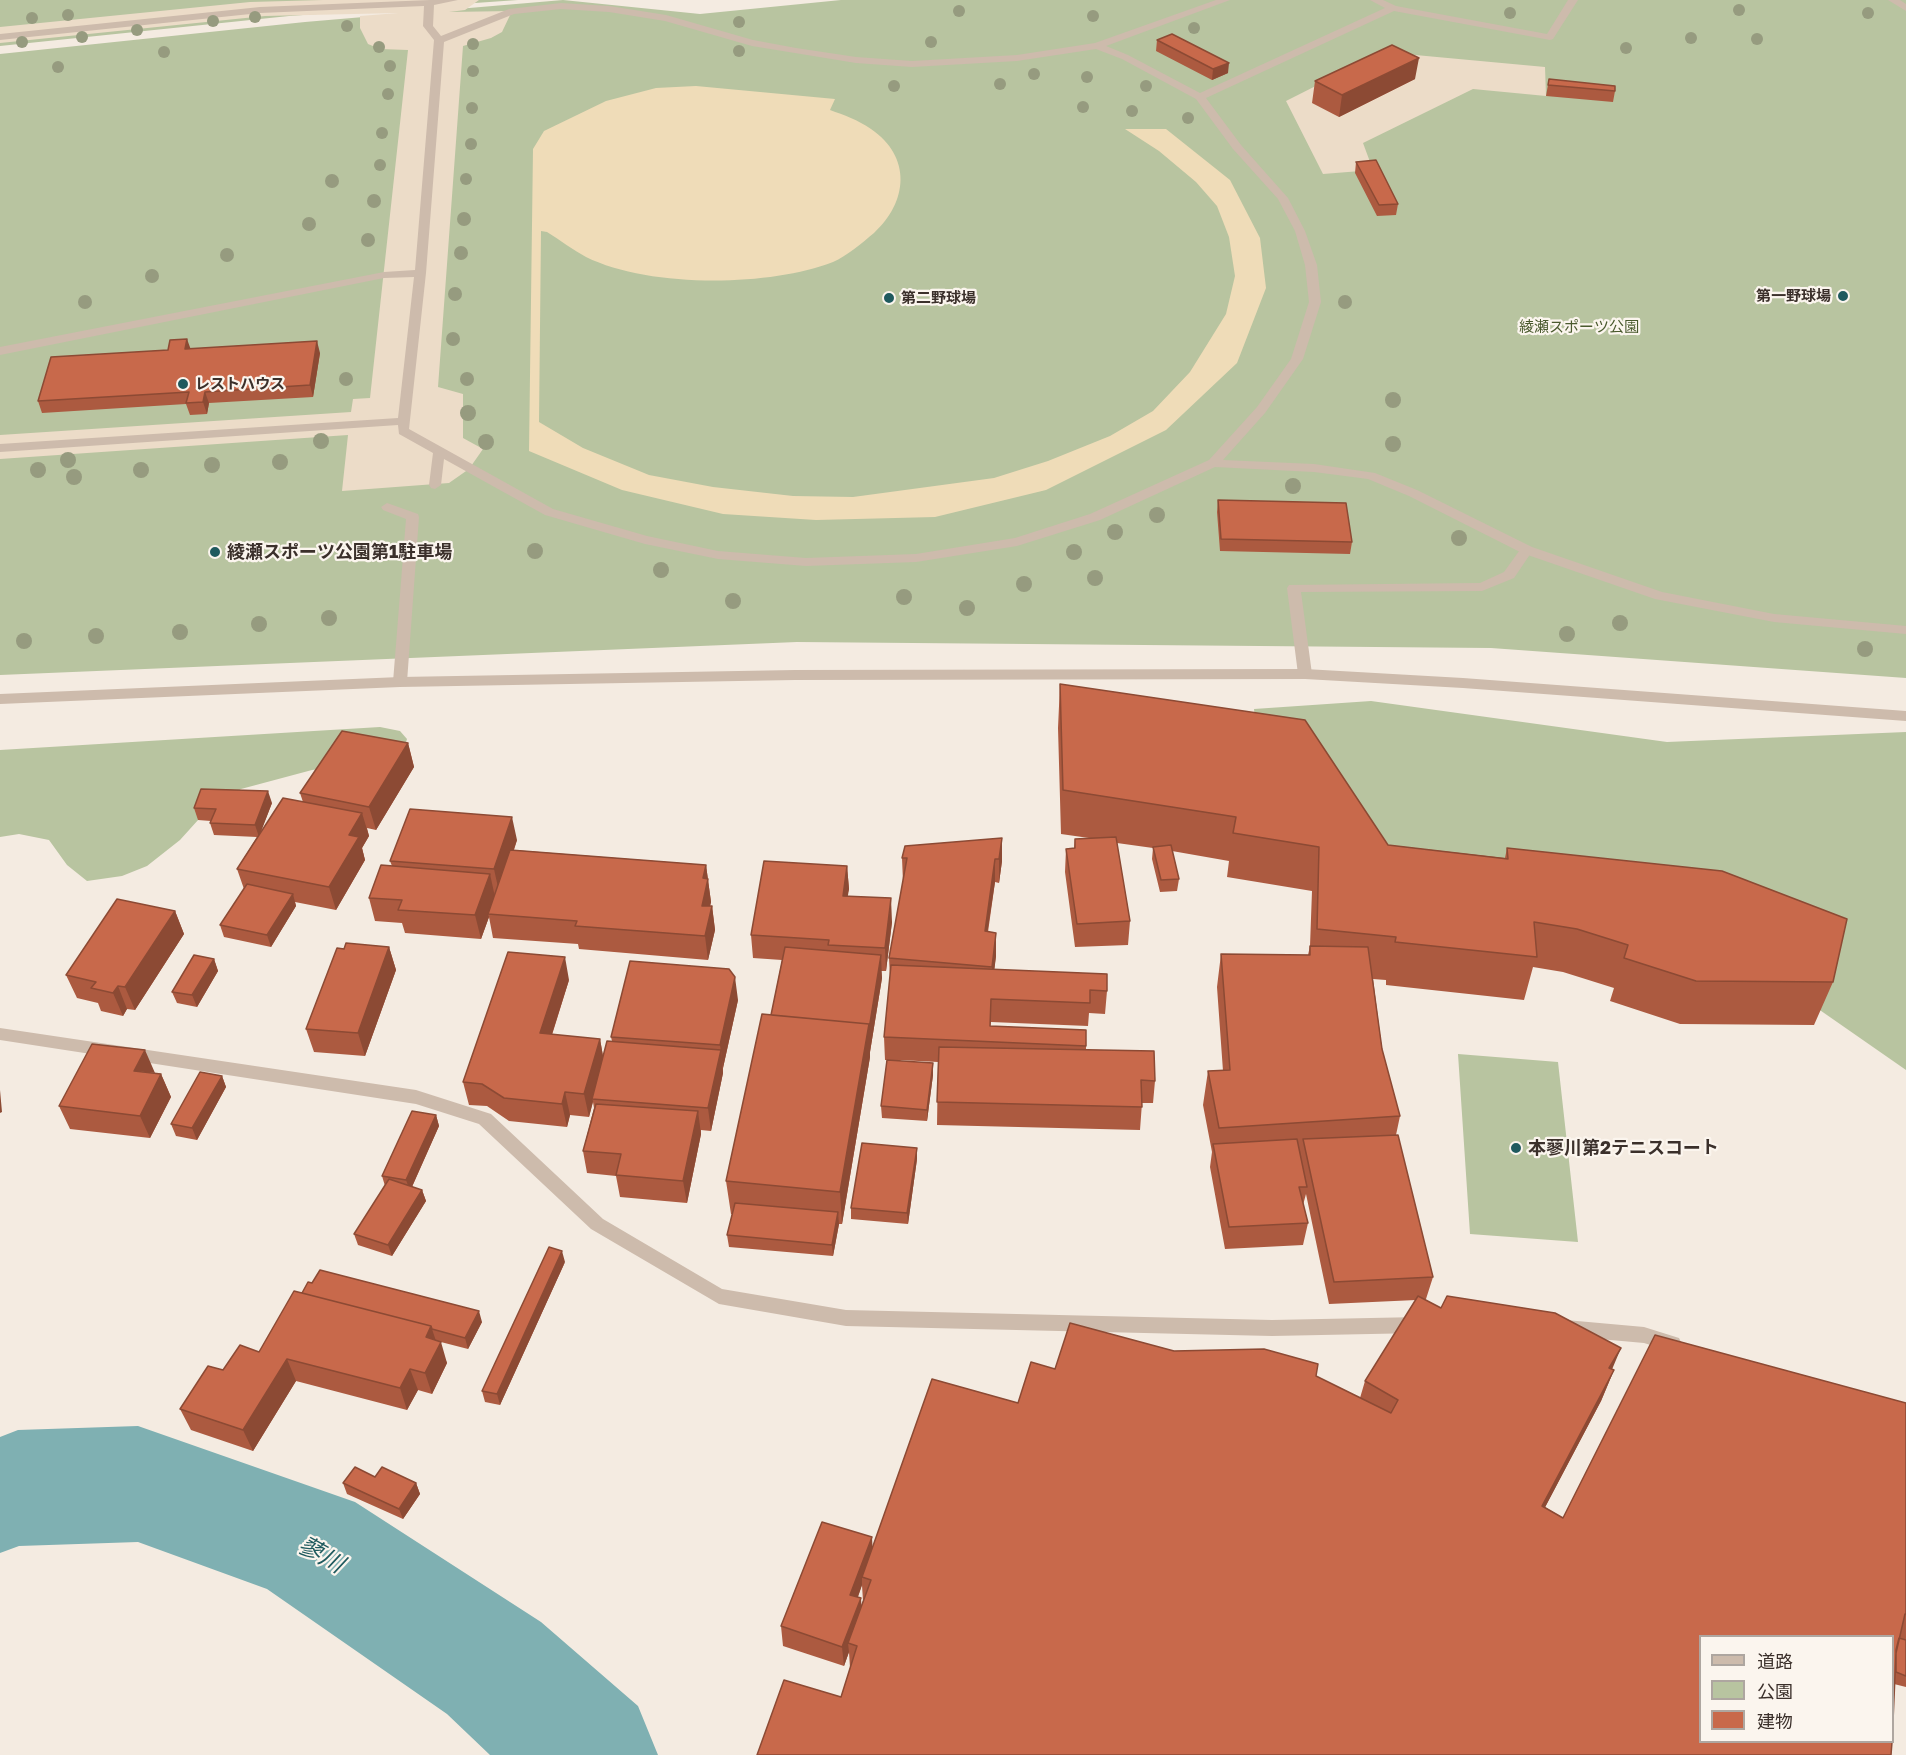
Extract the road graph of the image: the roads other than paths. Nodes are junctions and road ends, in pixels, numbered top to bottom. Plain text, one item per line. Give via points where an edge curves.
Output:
1 (453, 0) edge
2 (1225, 0) edge
3 (1375, 0) edge
4 (1573, 0) edge
5 (1893, 0) edge
6 (429, 3) junction
7 (1393, 8) junction
8 (1906, 8) edge
9 (0, 37) edge
10 (439, 40) junction
11 (1097, 46) junction
12 (1200, 97) junction
13 (420, 273) junction
14 (0, 351) edge
15 (404, 421) junction
16 (0, 448) edge
17 (439, 452) junction
18 (1213, 463) junction
19 (435, 484) dead end
20 (387, 507) dead end
21 (1527, 550) junction
22 (1906, 630) edge
23 (1305, 674) junction
24 (400, 682) junction
25 (0, 699) edge
26 (1906, 716) edge
27 (0, 1034) edge
28 (1433, 1324) edge
29 (1549, 1326) edge
30 (1690, 1349) edge

1 - 6 street
2 - 11 street
3 - 7 street
4 - 7 street via 1550,38
5 - 8 street
6 - 9 street via 260,10
6 - 10 street via 428,26
7 - 12 street
10 - 11 street via 512,12 561,6 666,18 752,43 856,60 924,64 1017,58
10 - 13 street
11 - 12 street
12 - 18 street via 1237,147 1283,198 1307,253 1316,302 1296,358 1261,410
13 - 14 street via 384,275
13 - 15 street
15 - 16 street
15 - 17 street via 403,430
17 - 18 street via 549,512 707,553 806,562 916,558 1017,542 1095,517
17 - 19 street
18 - 21 street via 1314,468 1371,476
20 - 24 street via 413,517
21 - 22 street via 1660,596 1774,618
21 - 23 street via 1509,575 1482,587 1294,588
23 - 24 street via 795,675
23 - 26 street
24 - 25 street
27 - 28 street via 417,1097 485,1119 597,1224 719,1296 846,1317 1272,1328
29 - 30 street via 1644,1335

